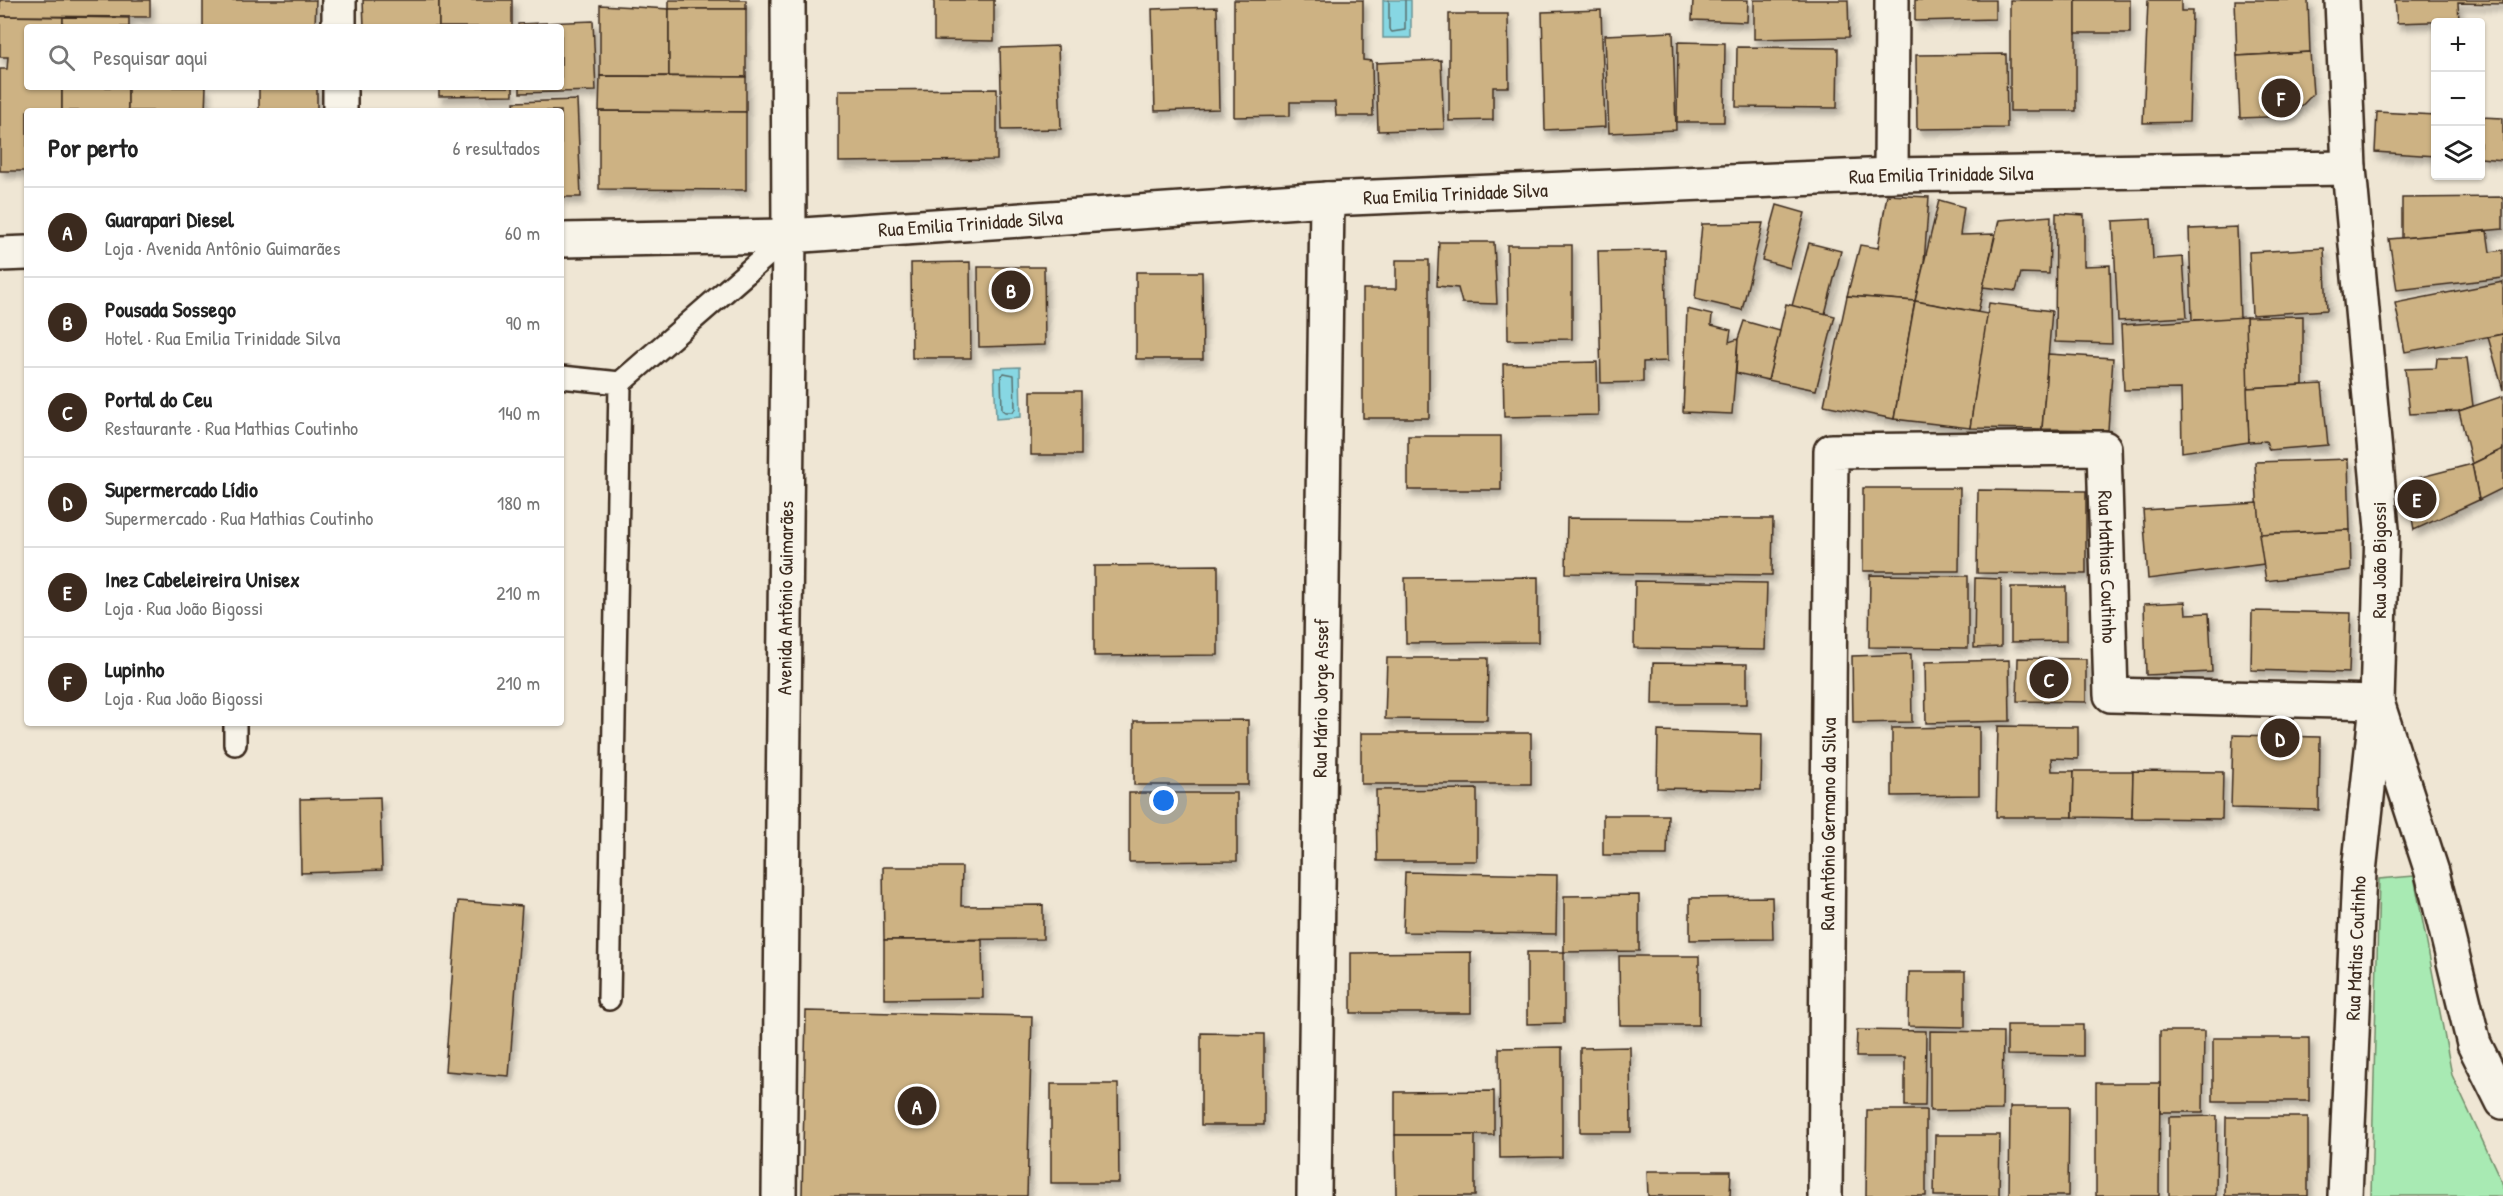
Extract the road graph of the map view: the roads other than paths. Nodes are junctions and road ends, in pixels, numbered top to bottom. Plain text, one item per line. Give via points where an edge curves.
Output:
1 (339, 0) edge
2 (788, 0) edge
3 (1892, 0) edge
4 (2342, 0) edge
5 (339, 24) edge
6 (340, 90) edge
7 (340, 108) edge
8 (2349, 168) junction
9 (1891, 175) junction
10 (1327, 199) junction
11 (789, 236) junction
12 (564, 240) edge
13 (0, 254) edge
14 (24, 254) edge
15 (564, 377) edge
16 (620, 383) junction
17 (1831, 451) joint
18 (2377, 702) junction
19 (235, 726) edge
20 (235, 744) dead end
21 (609, 999) dead end
22 (2503, 1102) edge
23 (779, 1196) edge
24 (1314, 1196) edge
25 (1825, 1196) edge
26 (2345, 1196) edge

1 - 5 street
2 - 11 street, Avenida Antônio Guimarães
3 - 9 street
4 - 8 street, Rua João Bigossi
6 - 7 street
8 - 9 street, Rua Emilia Trinidade Silva
8 - 18 street, Rua João Bigossi via 2382,529
9 - 10 street, Rua Emilia Trinidade Silva
10 - 11 street, Rua Emilia Trinidade Silva
10 - 24 street, Rua Mário Jorge Assef
11 - 12 street, Rua Emilia Trinidade Silva
11 - 16 lane
11 - 23 street, Avenida Antônio Guimarães
13 - 14 street
15 - 16 lane
16 - 21 lane
17 - 18 street, Rua Mathias Coutinho via 2104,448 2111,695
17 - 25 street, Rua Antônio Germano da Silva
18 - 22 street, Rua João Bigossi via 2432,872 2474,1044
18 - 26 street, Rua Matias Coutinho via 2359,872
19 - 20 lane

